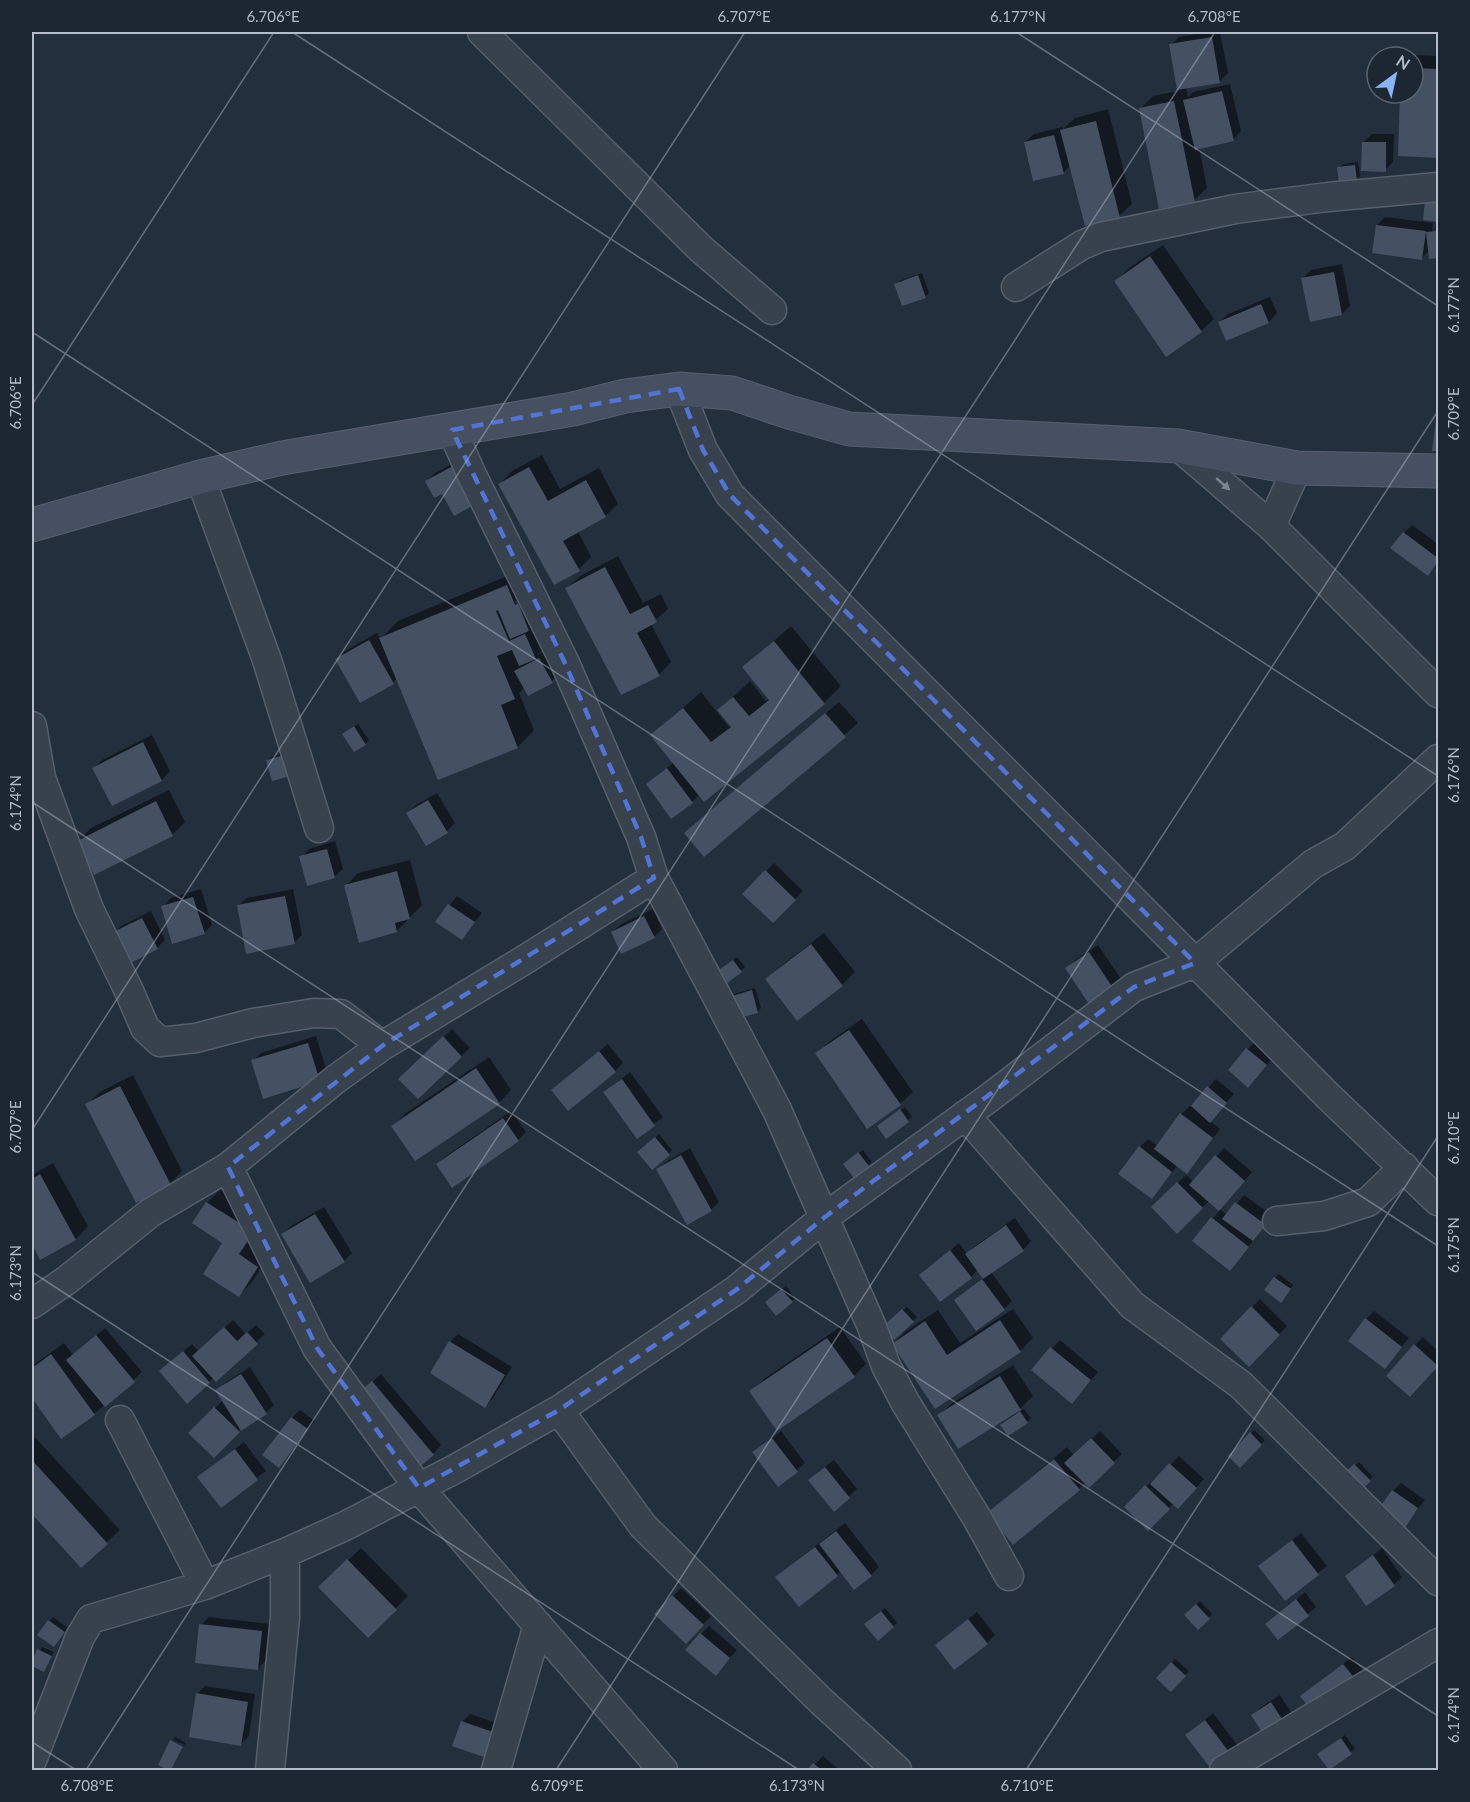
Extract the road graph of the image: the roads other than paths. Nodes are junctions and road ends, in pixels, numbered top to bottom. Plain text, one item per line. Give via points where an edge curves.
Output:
1 (482, 32) edge
2 (1438, 187) edge
3 (1016, 287) dead end
4 (772, 310) dead end
5 (679, 389) junction
6 (452, 430) junction
7 (1178, 446) junction
8 (1297, 468) junction
9 (1438, 471) edge
10 (200, 477) junction
11 (32, 525) edge
12 (1271, 526) junction
13 (1438, 693) edge
14 (32, 726) edge
15 (1438, 759) edge
16 (319, 828) dead end
17 (654, 878) junction
18 (1195, 963) junction
19 (382, 1046) junction
20 (965, 1115) junction
21 (228, 1167) junction
22 (1404, 1167) junction
23 (1438, 1201) edge
24 (825, 1218) junction
25 (1277, 1221) dead end
26 (32, 1304) edge
27 (558, 1410) junction
28 (120, 1420) dead end
29 (419, 1488) junction
30 (285, 1553) junction
31 (1009, 1576) dead end
32 (1438, 1581) edge
33 (205, 1585) junction
34 (538, 1625) junction
35 (1438, 1643) edge
36 (32, 1760) edge
37 (270, 1770) edge
38 (496, 1770) edge
39 (663, 1770) edge
40 (897, 1770) edge
41 (1224, 1770) edge

1 - 4 street via 700,249
2 - 3 street via 1235,209 1101,237
5 - 6 street
5 - 7 street via 732,393 849,429
5 - 18 street via 703,450 730,495
6 - 10 street via 282,458
6 - 17 street via 564,661 641,837
7 - 8 street
7 -> 12 street
8 - 9 street
8 - 12 street
10 - 11 street
10 - 16 street via 267,660
12 - 13 street
14 - 19 street via 41,778 89,909 145,1028 160,1042 304,1015 341,1014
15 - 18 street via 1345,846 1313,864
17 - 19 street
17 - 24 street via 777,1110
18 - 20 street via 1134,987
18 - 22 street
19 - 21 street via 336,1078
20 - 24 street
20 - 32 street via 1132,1305 1241,1385
21 - 26 street via 150,1213
21 - 29 street via 317,1348
22 - 23 street
22 - 25 street via 1368,1202 1324,1216
24 - 27 street via 736,1290
24 - 31 street via 886,1366
27 - 29 street
27 - 40 street via 643,1526
28 - 33 street
29 - 30 street
29 - 34 street
30 - 33 street
30 - 37 street via 285,1617
33 - 36 street via 91,1619 80,1637
34 - 38 street
34 - 39 street
35 - 41 street

